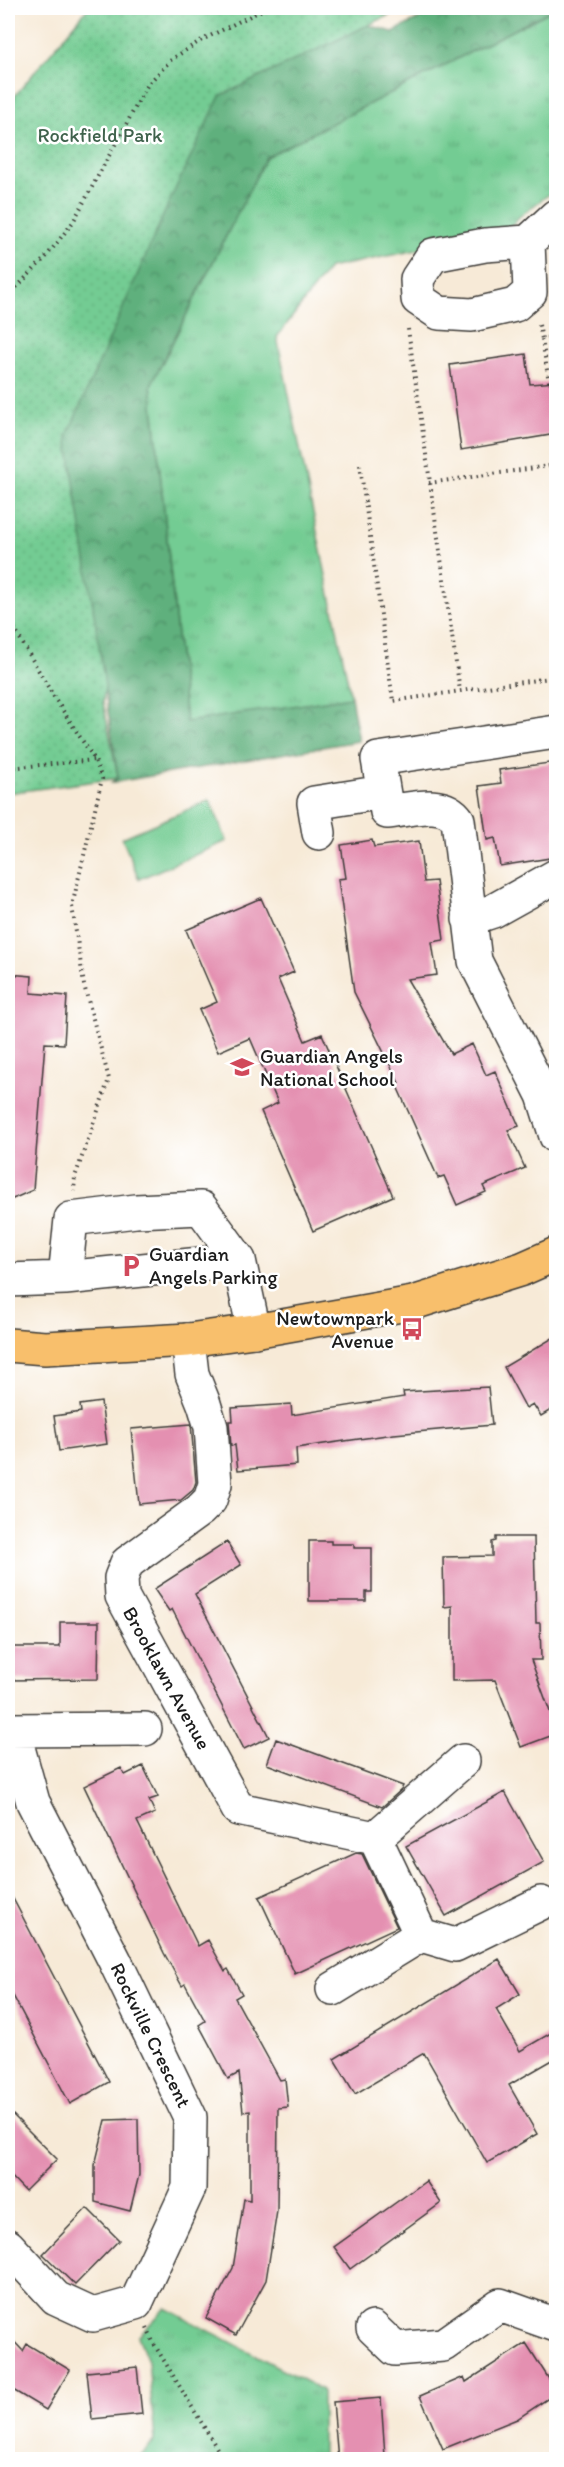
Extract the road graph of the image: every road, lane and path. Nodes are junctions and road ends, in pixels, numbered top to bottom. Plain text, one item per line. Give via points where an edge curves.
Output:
1 (266, 8) edge
2 (556, 216) edge
3 (528, 242) dead end
4 (8, 296) edge
5 (407, 324) dead end
6 (556, 336) edge
7 (549, 382) dead end
8 (360, 465) dead end
9 (556, 465) edge
10 (429, 483) junction
11 (8, 618) edge
12 (556, 677) edge
13 (460, 690) junction
14 (556, 732) edge
15 (95, 760) junction
16 (8, 768) edge
17 (383, 792) junction
18 (319, 833) dead end
19 (556, 876) edge
20 (469, 919) junction
21 (556, 1136) edge
22 (71, 1219) junction
23 (556, 1254) edge
24 (239, 1260) junction
25 (65, 1278) junction
26 (8, 1280) edge
27 (254, 1331) junction
28 (188, 1340) junction
29 (8, 1345) edge
30 (144, 1729) dead end
31 (10, 1730) edge
32 (463, 1761) dead end
33 (375, 1838) junction
34 (541, 1903) dead end
35 (421, 1935) junction
36 (333, 1989) dead end
37 (8, 2246) edge
38 (136, 2303) junction
39 (556, 2325) edge
40 (373, 2328) dead end
41 (224, 2460) edge

1 - 4 path via 172,59 148,84 73,222
2 - 3 street
5 - 10 path
6 - 7 path via 542,339
8 - 13 path via 393,701
9 - 10 path
10 - 13 path
11 - 15 path
12 - 13 path
14 - 17 street via 378,759
15 - 16 path
15 - 22 path via 102,779 72,906 84,985 109,1079 75,1177
17 - 18 street via 314,803
17 - 20 street via 387,812 437,807 450,810 458,820
19 - 20 street via 493,911
20 - 21 street via 478,970 543,1095
22 - 24 street via 201,1208
22 - 25 street
23 - 27 main road via 413,1304
24 - 25 street
24 - 27 street
25 - 26 street
27 - 28 main road
28 - 29 main road via 45,1348
28 - 33 street, Brooklawn Avenue via 192,1374 211,1427 215,1484 210,1500 200,1510 127,1563 121,1578 122,1596 238,1809
30 - 31 street
31 - 38 street, Rockville Crescent via 33,1802 190,2117 189,2188
32 - 33 street
33 - 35 street
34 - 35 street via 455,1945
35 - 36 street
37 - 38 street via 56,2298 93,2315
38 - 41 path via 154,2344
39 - 40 street via 500,2305 443,2345 395,2349

